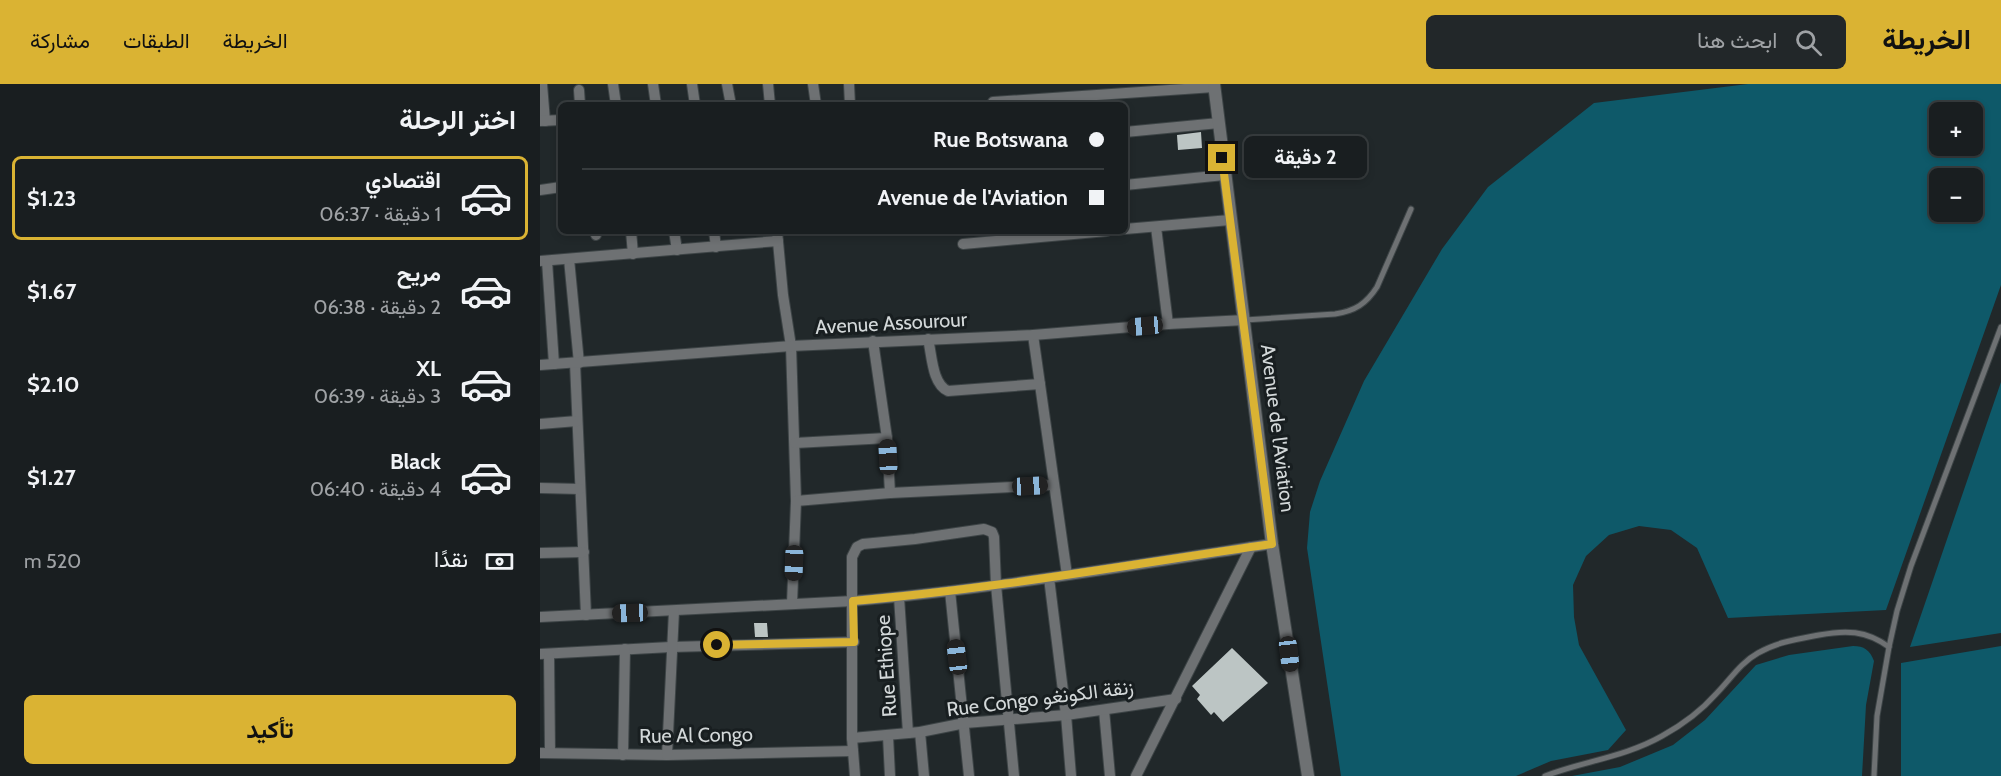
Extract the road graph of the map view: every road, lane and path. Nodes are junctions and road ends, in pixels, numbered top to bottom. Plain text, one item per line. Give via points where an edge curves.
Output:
1 (542, 84) edge
2 (613, 84) edge
3 (653, 84) edge
4 (692, 84) edge
5 (727, 84) edge
6 (768, 84) edge
7 (813, 84) edge
8 (849, 84) edge
9 (1214, 85) edge
10 (579, 90) dead end
11 (580, 102) edge
12 (616, 102) edge
13 (656, 102) edge
14 (695, 102) edge
15 (730, 102) edge
16 (770, 102) edge
17 (816, 102) edge
18 (850, 102) edge
19 (993, 102) dead end
20 (558, 120) edge
21 (542, 121) edge
22 (1219, 123) junction
23 (1128, 132) edge
24 (1224, 175) junction
25 (1128, 185) edge
26 (558, 187) edge
27 (540, 190) edge
28 (1410, 209) dead end
29 (1230, 220) junction
30 (1156, 226) junction
31 (1128, 229) edge
32 (631, 234) edge
33 (674, 234) edge
34 (714, 234) edge
35 (1074, 234) edge
36 (778, 236) edge
37 (963, 244) dead end
38 (716, 246) junction
39 (676, 250) junction
40 (633, 254) junction
41 (569, 259) junction
42 (543, 261) edge
43 (1245, 320) junction
44 (1168, 324) junction
45 (2001, 327) edge
46 (1033, 335) junction
47 (928, 339) junction
48 (873, 341) junction
49 (791, 346) junction
50 (577, 363) junction
51 (554, 364) junction
52 (540, 365) edge
53 (1040, 384) junction
54 (577, 421) junction
55 (540, 424) edge
56 (887, 438) junction
57 (795, 443) junction
58 (1053, 485) junction
59 (540, 489) edge
60 (580, 489) junction
61 (890, 493) junction
62 (796, 501) junction
63 (1272, 544) junction
64 (1251, 547) junction
65 (584, 552) junction
66 (540, 553) edge
67 (1067, 575) junction
68 (1049, 578) junction
69 (996, 585) junction
70 (950, 591) junction
71 (899, 597) junction
72 (853, 601) junction
73 (792, 604) junction
74 (674, 611) junction
75 (586, 615) junction
76 (540, 617) edge
77 (854, 642) junction
78 (671, 646) junction
79 (1888, 647) junction
80 (625, 649) junction
81 (545, 654) edge
82 (1176, 699) junction
83 (1104, 710) junction
84 (1066, 715) junction
85 (1008, 718) junction
86 (965, 723) junction
87 (914, 733) junction
88 (888, 736) junction
89 (852, 738) junction
90 (853, 751) junction
91 (545, 753) edge
92 (623, 755) junction
93 (667, 755) junction
94 (855, 776) edge
95 (890, 776) edge
96 (924, 776) edge
97 (969, 776) edge
98 (1014, 776) edge
99 (1071, 776) edge
100 (1110, 776) edge
101 (1136, 776) edge
102 (1308, 776) edge
103 (1545, 776) edge
104 (1874, 776) edge

1 - 21 street
2 - 12 street
3 - 13 street
4 - 14 street
5 - 15 street
6 - 16 street
7 - 17 street
8 - 18 street
9 - 19 street
9 - 22 street, Avenue de l'Aviation
10 - 11 street
20 - 21 street
22 - 23 street
22 - 24 street, Avenue de l'Aviation
24 - 25 street
24 - 29 street, Avenue de l'Aviation
26 - 27 street
28 - 43 lane via 1377,287 1360,307 1335,314
29 - 30 street
29 - 43 street, Avenue de l'Aviation
30 - 31 street
30 - 44 street
32 - 40 street
33 - 39 street
34 - 38 street
35 - 37 street
36 - 38 street
36 - 49 street
38 - 39 street
39 - 40 street
40 - 41 street
41 - 42 street
41 - 50 street
42 - 51 street
43 - 44 street, Avenue Assourour
43 - 63 street, Avenue de l'Aviation
44 - 46 street, Avenue Assourour
45 - 79 lane via 1911,566
46 - 47 street, Avenue Assourour
46 - 53 street
47 - 48 street, Avenue Assourour
47 - 53 street via 942,389
48 - 49 street, Avenue Assourour
48 - 56 street
49 - 50 street, Avenue Assourour
49 - 57 street
50 - 51 street, Avenue Assourour
50 - 54 street
51 - 52 street, Avenue Assourour
53 - 58 street
54 - 55 street
54 - 60 street
56 - 57 street
56 - 61 street
57 - 62 street
58 - 61 street
58 - 67 street
59 - 60 street
60 - 65 street
61 - 62 street
62 - 73 street
63 - 64 street
63 - 102 street, Avenue de l'Aviation
64 - 67 street
64 - 82 street
65 - 66 street
65 - 75 street
67 - 68 street
68 - 69 street
68 - 84 street
69 - 70 street
69 - 72 street via 994,537 984,529 857,547 852,557
69 - 85 street
70 - 71 street
70 - 86 street
71 - 72 street
71 - 87 street, Rue Ethiope
72 - 73 street
72 - 77 street
73 - 74 street
74 - 75 street
74 - 78 street
75 - 76 street
77 - 78 street
77 - 89 street
78 - 80 street
78 - 93 street
79 - 103 lane via 1873,637 1846,631 1769,647 1743,664 1700,710 1665,735 1625,753
79 - 104 lane via 1877,716
80 - 81 street
80 - 92 street
81 - 91 street
82 - 83 street, Rue Congo زنقة الكونغو
82 - 101 street
83 - 84 street, Rue Congo زنقة الكونغو
83 - 100 street
84 - 85 street, Rue Congo زنقة الكونغو
84 - 99 street
85 - 86 street, Rue Congo زنقة الكونغو
85 - 98 street
86 - 87 street, Rue Congo زنقة الكونغو
86 - 97 street
87 - 88 street, Rue Congo زنقة الكونغو
87 - 96 street, Rue Ethiope
88 - 89 street, Rue Congo زنقة الكونغو
88 - 95 street
89 - 90 street
90 - 93 street, Rue Al Congo
90 - 94 street
91 - 92 street, Rue Al Congo
92 - 93 street, Rue Al Congo

